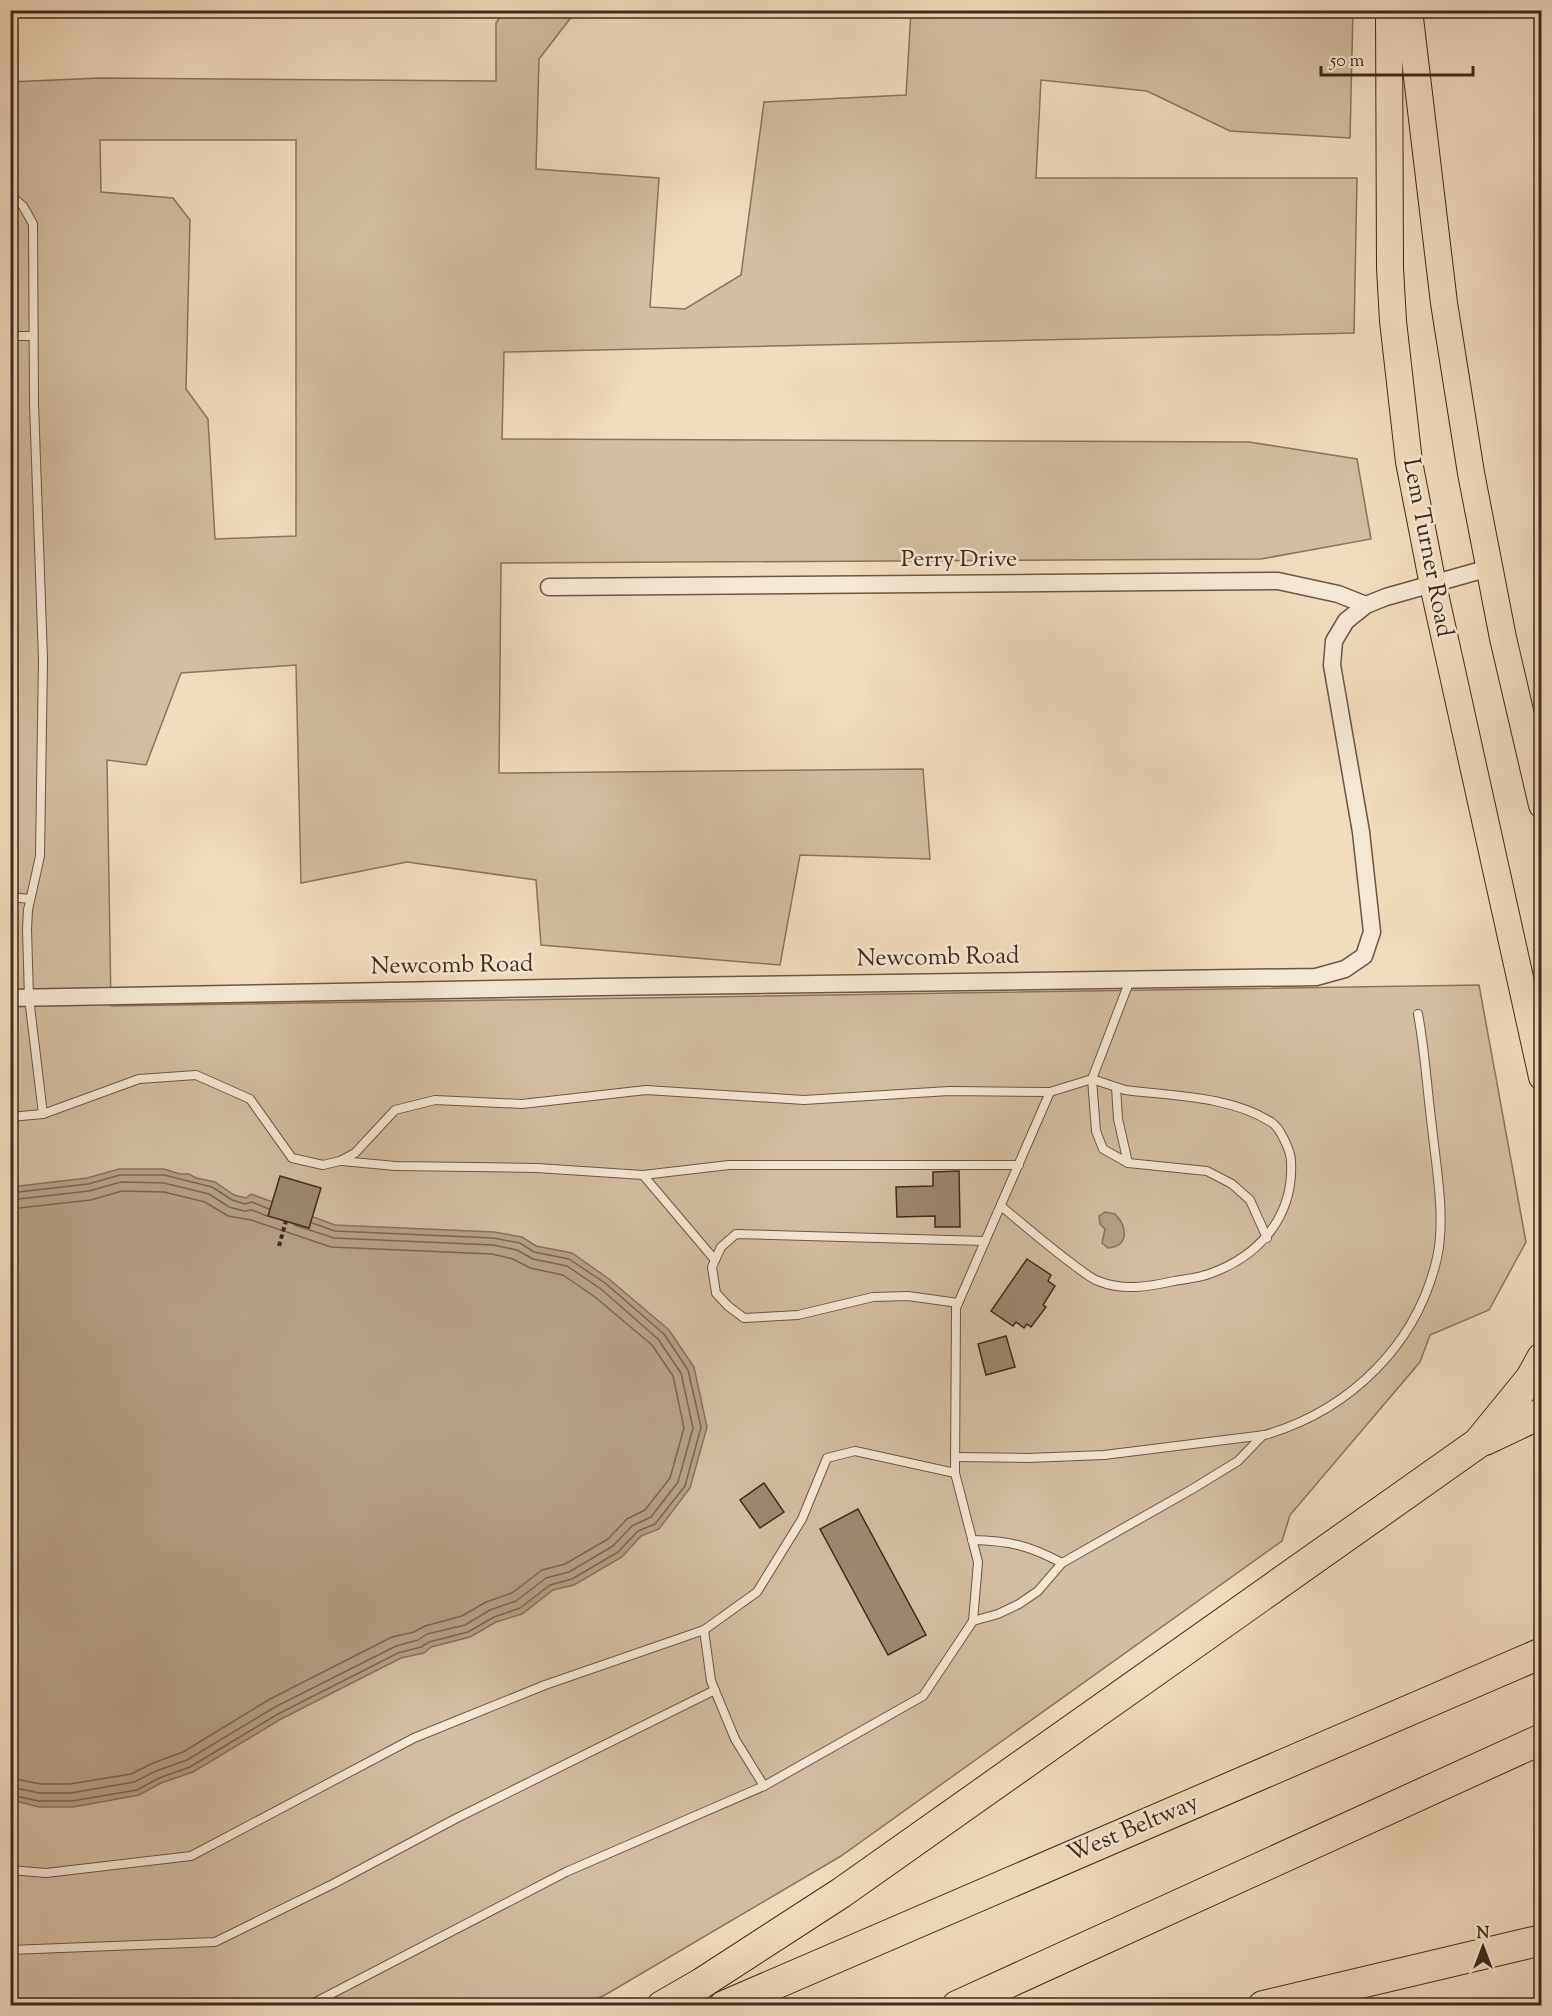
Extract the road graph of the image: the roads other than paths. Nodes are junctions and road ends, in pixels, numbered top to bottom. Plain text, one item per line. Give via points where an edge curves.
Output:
1 (1389, 10) edge
2 (1408, 10) edge
3 (10, 195) edge
4 (10, 336) edge
5 (33, 336) junction
6 (1488, 568) junction
7 (1433, 585) junction
8 (549, 587) dead end
9 (1366, 605) junction
10 (1542, 805) edge
11 (10, 897) edge
12 (30, 899) junction
13 (1130, 980) junction
14 (10, 998) edge
15 (29, 998) junction
16 (1418, 1014) dead end
17 (1542, 1077) edge
18 (1092, 1079) junction
19 (1116, 1087) junction
20 (1050, 1092) junction
21 (43, 1114) junction
22 (10, 1117) edge
23 (340, 1161) junction
24 (1128, 1163) junction
25 (1018, 1165) junction
26 (643, 1175) junction
27 (1000, 1206) junction
28 (1267, 1238) junction
29 (986, 1241) junction
30 (715, 1260) junction
31 (958, 1303) junction
32 (1542, 1358) edge
33 (1542, 1413) edge
34 (1263, 1436) junction
35 (1478, 1443) junction
36 (955, 1457) junction
37 (955, 1473) junction
38 (972, 1540) junction
39 (1062, 1563) junction
40 (973, 1621) junction
41 (704, 1630) junction
42 (1542, 1653) edge
43 (715, 1690) junction
44 (1542, 1739) edge
45 (764, 1785) junction
46 (10, 1870) edge
47 (1536, 1943) edge
48 (10, 1950) edge
49 (308, 2006) edge
50 (662, 2006) edge
51 (724, 2006) edge
52 (957, 2006) edge
53 (1263, 2006) edge

1 - 7 main road, Lem Turner Road via 1393,321 1409,462
2 - 6 main road via 1444,303
3 - 5 lane via 23,206 33,225
4 - 5 lane
5 - 12 lane via 43,659 40,856
6 - 7 street, Newcomb Road
6 - 10 main road
7 - 9 street, Newcomb Road
7 - 17 main road, Lem Turner Road
8 - 9 street, Perry Drive via 1278,581 1338,594
9 - 13 street, Newcomb Road via 1346,621 1334,640 1332,665 1361,832 1372,932 1364,956 1345,969 1316,976
11 - 12 lane
12 - 15 lane
13 - 15 street, Newcomb Road
13 - 18 lane
14 - 15 street, Newcomb Road
15 - 21 lane
16 - 34 lane via 1440,1207 1437,1257 1428,1286 1401,1341 1369,1377 1312,1416
18 - 19 lane
18 - 20 lane
18 - 24 lane via 1096,1131 1103,1149
19 - 24 lane via 1118,1119
19 - 28 lane via 1236,1107 1274,1123 1291,1153 1292,1181 1279,1219
20 - 23 lane via 949,1092 804,1100 646,1090 522,1104 435,1100 395,1110 355,1153
20 - 25 lane
21 - 22 lane
21 - 23 lane via 139,1079 196,1075 250,1099 292,1158 323,1165
23 - 26 lane
24 - 28 lane via 1207,1171 1232,1184 1250,1200
25 - 26 lane via 729,1165
25 - 27 lane
26 - 30 lane
27 - 28 lane via 1096,1281 1122,1288 1149,1287 1209,1274 1242,1258
27 - 29 lane
29 - 30 lane via 736,1234 721,1247
29 - 31 lane
30 - 31 lane via 712,1267 717,1293 744,1318 798,1315 873,1297 908,1296
31 - 36 lane
32 - 35 highway via 1531,1378
33 - 35 highway
34 - 36 lane via 1104,1455
34 - 39 lane via 1229,1466
35 - 50 highway via 841,1893
36 - 37 lane
37 - 38 lane
37 - 41 lane via 855,1451 827,1458 802,1519 757,1592
38 - 39 lane via 1004,1540
38 - 40 lane via 978,1562
39 - 40 lane via 1038,1591 1019,1604
40 - 45 lane via 923,1696
41 - 43 lane
41 - 46 lane via 545,1685 414,1738 191,1856 46,1873
42 - 51 highway, West Beltway
43 - 45 lane via 735,1739
43 - 48 lane via 215,1942
44 - 52 highway
45 - 49 lane via 566,1872
47 - 53 highway

